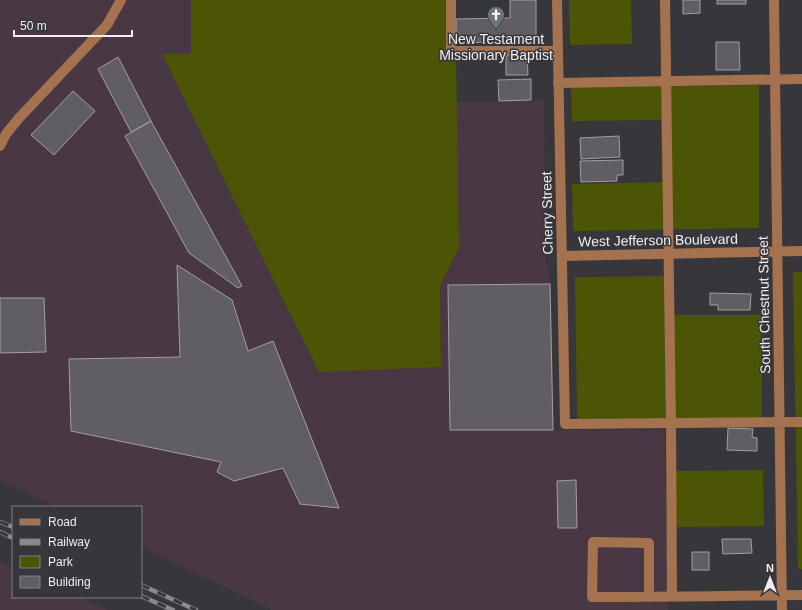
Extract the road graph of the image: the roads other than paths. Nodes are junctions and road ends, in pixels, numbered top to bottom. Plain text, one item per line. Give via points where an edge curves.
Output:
1 (121, 0) edge
2 (451, 0) edge
3 (557, 0) edge
4 (665, 0) edge
5 (774, 0) edge
6 (558, 51) junction
7 (774, 79) junction
8 (802, 79) edge
9 (666, 81) junction
10 (558, 83) junction
11 (0, 146) edge
12 (802, 250) edge
13 (777, 251) junction
14 (668, 254) junction
15 (562, 256) junction
16 (802, 422) edge
17 (779, 423) junction
18 (671, 424) junction
19 (782, 595) junction
20 (802, 595) edge
21 (649, 597) junction
22 (672, 597) junction
23 (782, 610) edge

1 - 11 street via 107,25 19,118
2 - 6 street via 451,52
3 - 6 street, Cherry Street
4 - 9 street
5 - 7 street, South Chestnut Street
6 - 10 street, Cherry Street
7 - 8 street
7 - 9 street
7 - 13 street, South Chestnut Street
9 - 10 street
9 - 14 street
10 - 15 street, Cherry Street
12 - 13 street, West Jefferson Boulevard
13 - 14 street, West Jefferson Boulevard
13 - 17 street, South Chestnut Street
14 - 15 street, West Jefferson Boulevard
14 - 18 street
15 - 18 street, Cherry Street via 565,424
16 - 17 street
17 - 18 street
17 - 19 street, South Chestnut Street
18 - 22 street
19 - 20 street
19 - 22 street
19 - 23 street, South Chestnut Street
21 - 21 street via 592,597 593,542 649,543
21 - 22 street

